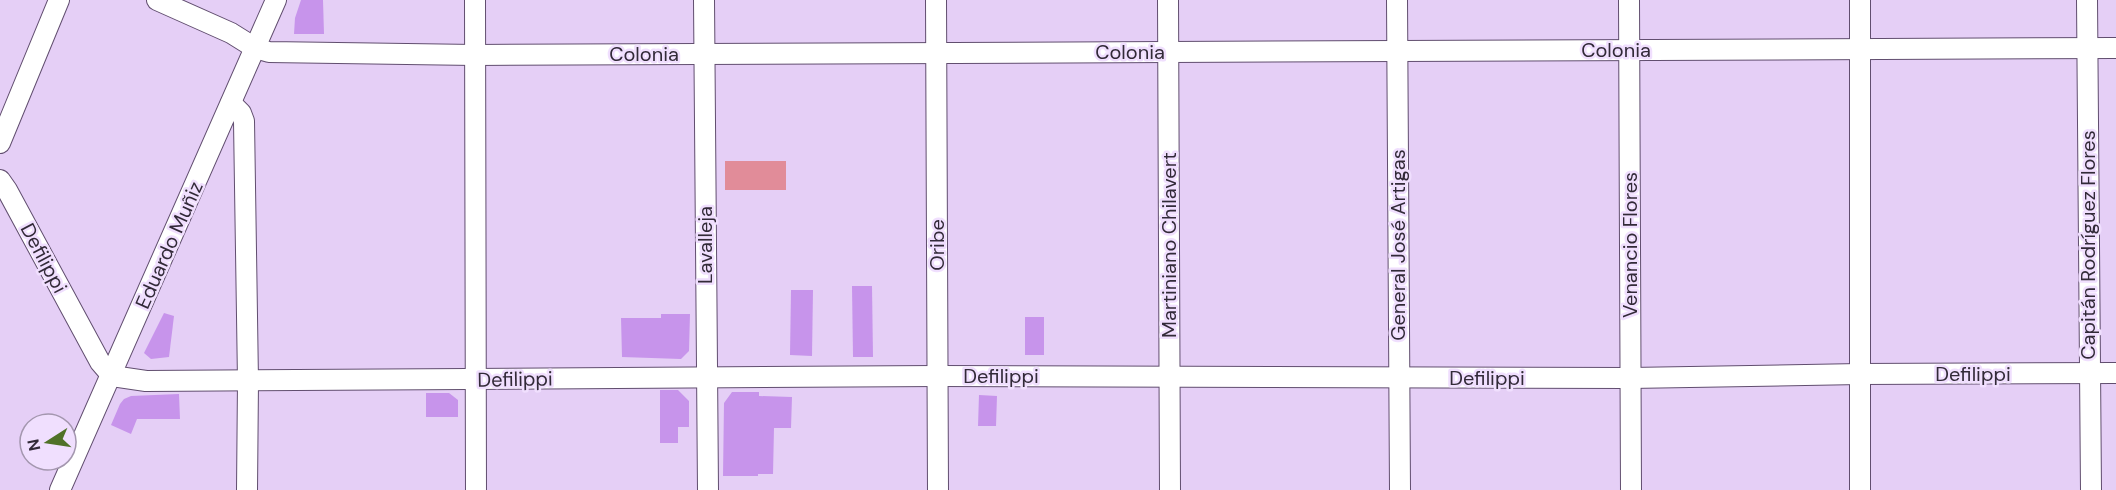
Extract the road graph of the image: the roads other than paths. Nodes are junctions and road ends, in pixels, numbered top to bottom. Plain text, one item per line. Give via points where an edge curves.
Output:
1 (59, 0) edge
2 (156, 0) edge
3 (276, 0) edge
4 (475, 0) edge
5 (704, 0) edge
6 (936, 0) edge
7 (1168, 0) edge
8 (1397, 0) edge
9 (1629, 0) edge
10 (1860, 0) edge
11 (2087, 0) edge
12 (255, 48) junction
13 (2116, 48) edge
14 (1860, 49) junction
15 (2087, 49) junction
16 (1398, 50) junction
17 (1630, 50) junction
18 (1169, 51) junction
19 (936, 52) junction
20 (704, 54) junction
21 (475, 55) junction
22 (231, 103) junction
23 (0, 144) edge
24 (0, 180) edge
25 (2088, 373) junction
26 (2116, 373) edge
27 (1860, 374) junction
28 (112, 376) junction
29 (938, 376) junction
30 (1168, 376) junction
31 (706, 377) junction
32 (1398, 378) junction
33 (1630, 378) junction
34 (476, 379) junction
35 (248, 381) junction
36 (60, 490) edge
37 (247, 490) edge
38 (477, 490) edge
39 (708, 490) edge
40 (938, 490) edge
41 (1170, 490) edge
42 (1400, 490) edge
43 (1631, 490) edge
44 (1860, 490) edge
45 (2091, 490) edge

1 - 23 street
2 - 12 street, Colonia via 231,33
3 - 12 street, Eduardo Muñiz
4 - 21 street
5 - 20 street, Lavalleja
6 - 19 street, Oribe
7 - 18 street, Martiniano Chilavert
8 - 16 street, General José Artigas
9 - 17 street, Venancio Flores
10 - 14 street
11 - 15 street, Capitán Rodríguez Flores
12 - 21 street, Colonia via 269,52
12 - 22 street, Eduardo Muñiz
13 - 15 street, Colonia
14 - 15 street, Colonia
14 - 17 street, Colonia
14 - 27 street
15 - 25 street, Capitán Rodríguez Flores
16 - 17 street, Colonia
16 - 18 street, Colonia
16 - 32 street, General José Artigas
17 - 33 street, Venancio Flores
18 - 19 street, Colonia
18 - 30 street, Martiniano Chilavert
19 - 20 street, Colonia
19 - 29 street, Oribe
20 - 21 street, Colonia
20 - 31 street, Lavalleja
21 - 34 street
22 - 28 street, Eduardo Muñiz
22 - 35 street via 244,121
24 - 28 street, Defilippi via 100,362
25 - 26 street, Defilippi
25 - 27 street, Defilippi
25 - 45 street, Capitán Rodríguez Flores
27 - 33 street, Defilippi
27 - 44 street
28 - 35 street, Defilippi via 146,381
28 - 36 street, Eduardo Muñiz
29 - 30 street, Defilippi
29 - 31 street, Defilippi
29 - 40 street, Oribe
30 - 32 street, Defilippi
30 - 41 street, Martiniano Chilavert
31 - 34 street, Defilippi
31 - 39 street, Lavalleja
32 - 33 street, Defilippi
32 - 42 street, General José Artigas
33 - 43 street, Venancio Flores
34 - 35 street, Defilippi
34 - 38 street
35 - 37 street

